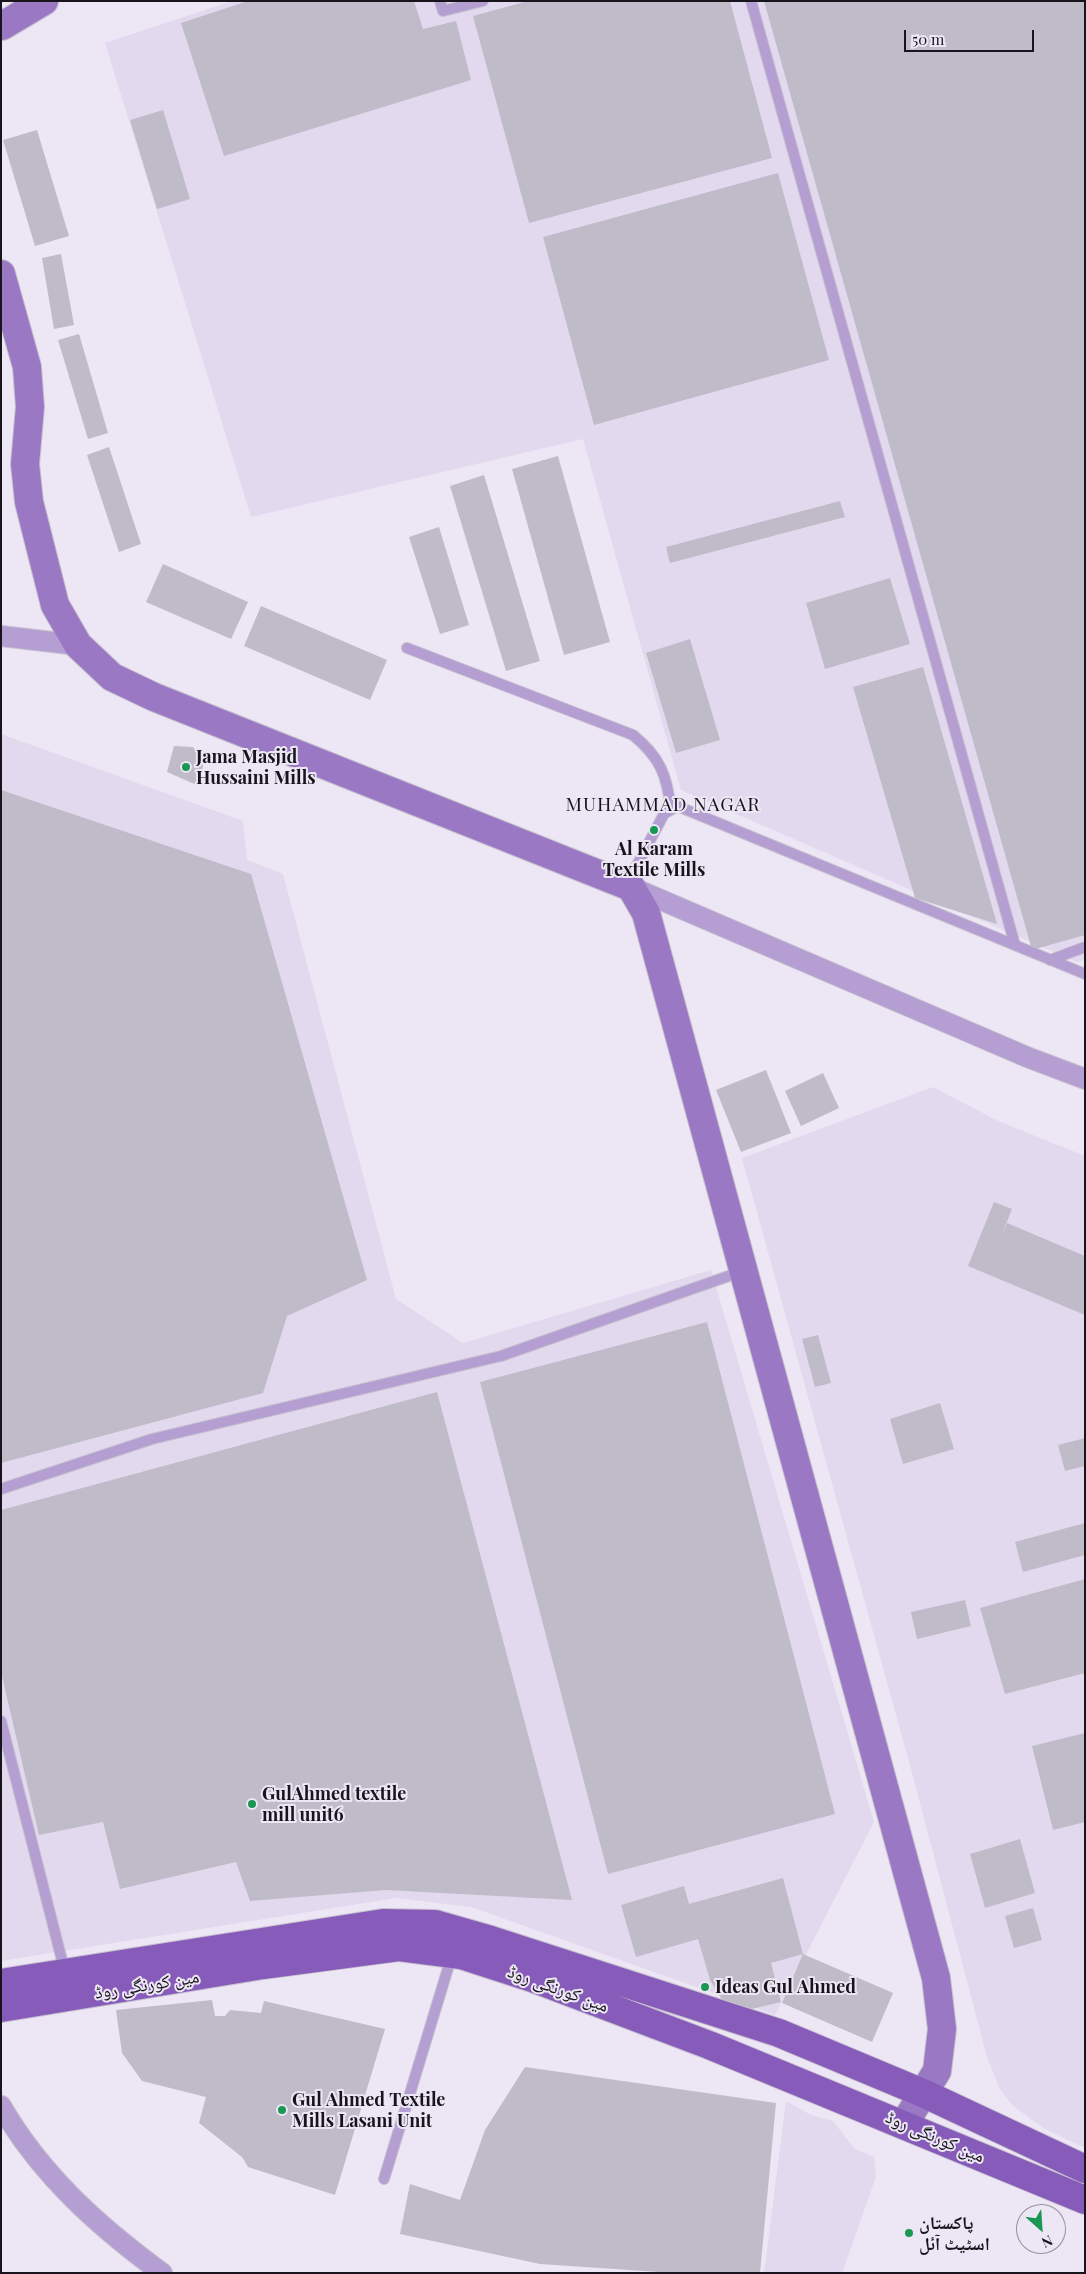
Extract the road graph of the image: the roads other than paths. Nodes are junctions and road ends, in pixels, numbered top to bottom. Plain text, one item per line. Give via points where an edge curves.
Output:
1 (44, 1) edge
2 (440, 1) edge
3 (483, 1) edge
4 (751, 1) edge
5 (1, 10) edge
6 (1, 27) edge
7 (1, 274) edge
8 (1, 636) edge
9 (78, 645) junction
10 (407, 648) dead end
11 (671, 810) junction
12 (629, 886) junction
13 (1015, 945) junction
14 (1085, 947) edge
15 (1050, 960) junction
16 (1085, 974) edge
17 (1085, 1079) edge
18 (744, 1271) junction
19 (1, 1489) edge
20 (1, 1721) edge
21 (453, 1954) junction
22 (65, 1973) junction
23 (1, 1983) edge
24 (1, 2008) edge
25 (925, 2094) junction
26 (1, 2106) edge
27 (904, 2124) junction
28 (1085, 2169) edge
29 (384, 2179) dead end
30 (1085, 2200) edge
31 (162, 2273) edge

1 - 6 street
2 - 3 lane via 443,11
4 - 13 lane
5 - 6 street
7 - 9 street via 27,367 30,407 25,464 28,502 55,605
8 - 9 street
9 - 12 street via 112,677 154,697
10 - 11 lane via 633,735 650,749 661,766 669,788
11 - 12 lane via 664,814
11 - 13 lane via 677,806
12 - 17 street
12 - 18 street via 646,913
13 - 15 lane
14 - 15 lane
15 - 16 lane
18 - 19 lane via 501,1356 152,1440
18 - 25 street via 936,1978 942,2029 937,2071
20 - 22 lane
21 - 24 main road, مین کورنگی روڈ via 399,1947 262,1965
21 - 27 main road, مین کورنگی روڈ via 532,1978
21 - 29 lane
22 - 23 main road, مین کورنگی روڈ
22 - 25 main road, مین کورنگی روڈ via 383,1923 435,1924 780,2033
25 - 27 street
25 - 28 main road, مین کورنگی روڈ
26 - 31 street via 46,2170 78,2206
27 - 30 main road, مین کورنگی روڈ

